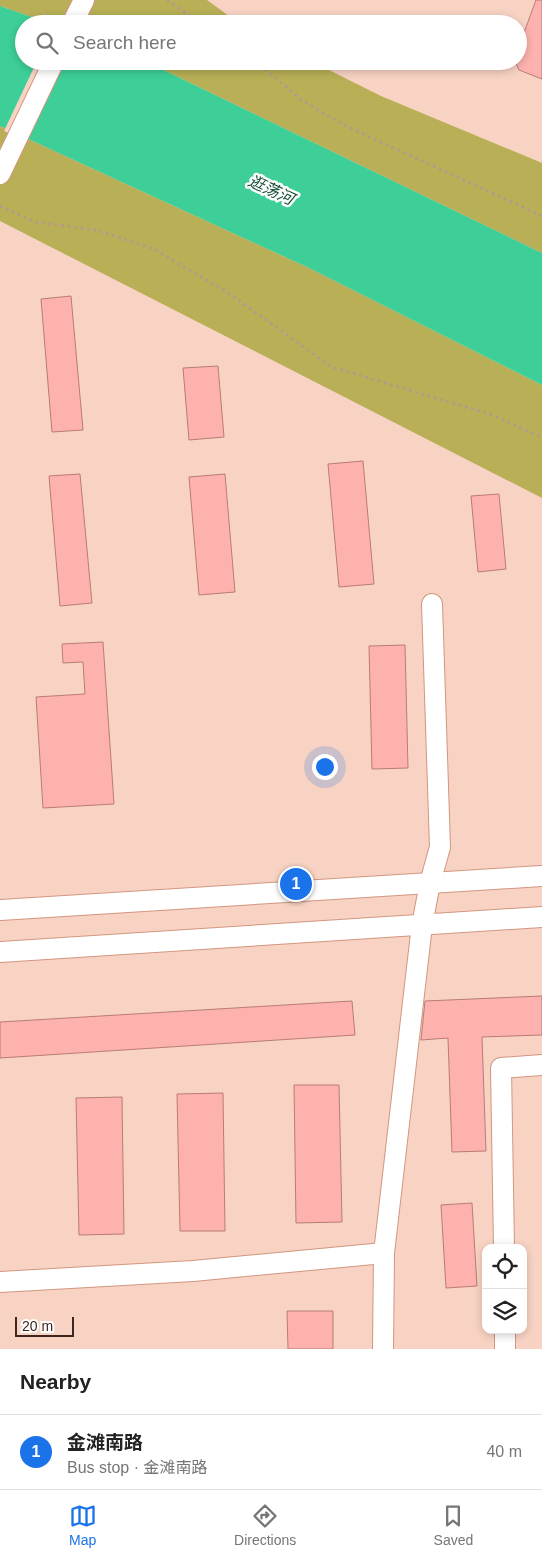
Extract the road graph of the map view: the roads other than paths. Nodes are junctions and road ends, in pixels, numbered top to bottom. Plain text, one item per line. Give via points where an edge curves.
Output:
1 (50, 70) edge
2 (0, 174) edge
3 (432, 604) dead end
4 (542, 876) edge
5 (430, 883) junction
6 (0, 910) edge
7 (542, 917) edge
8 (422, 925) junction
9 (0, 952) edge
10 (542, 1065) edge
11 (504, 1244) edge
12 (384, 1253) junction
13 (0, 1282) edge
14 (505, 1334) edge
15 (383, 1349) edge
16 (505, 1349) edge

1 - 2 street
3 - 5 street via 440,847
4 - 5 street
5 - 6 street
5 - 8 street
7 - 8 street
8 - 9 street
8 - 12 street
10 - 11 street via 502,1068
12 - 13 street via 193,1271
12 - 15 street
14 - 16 street

